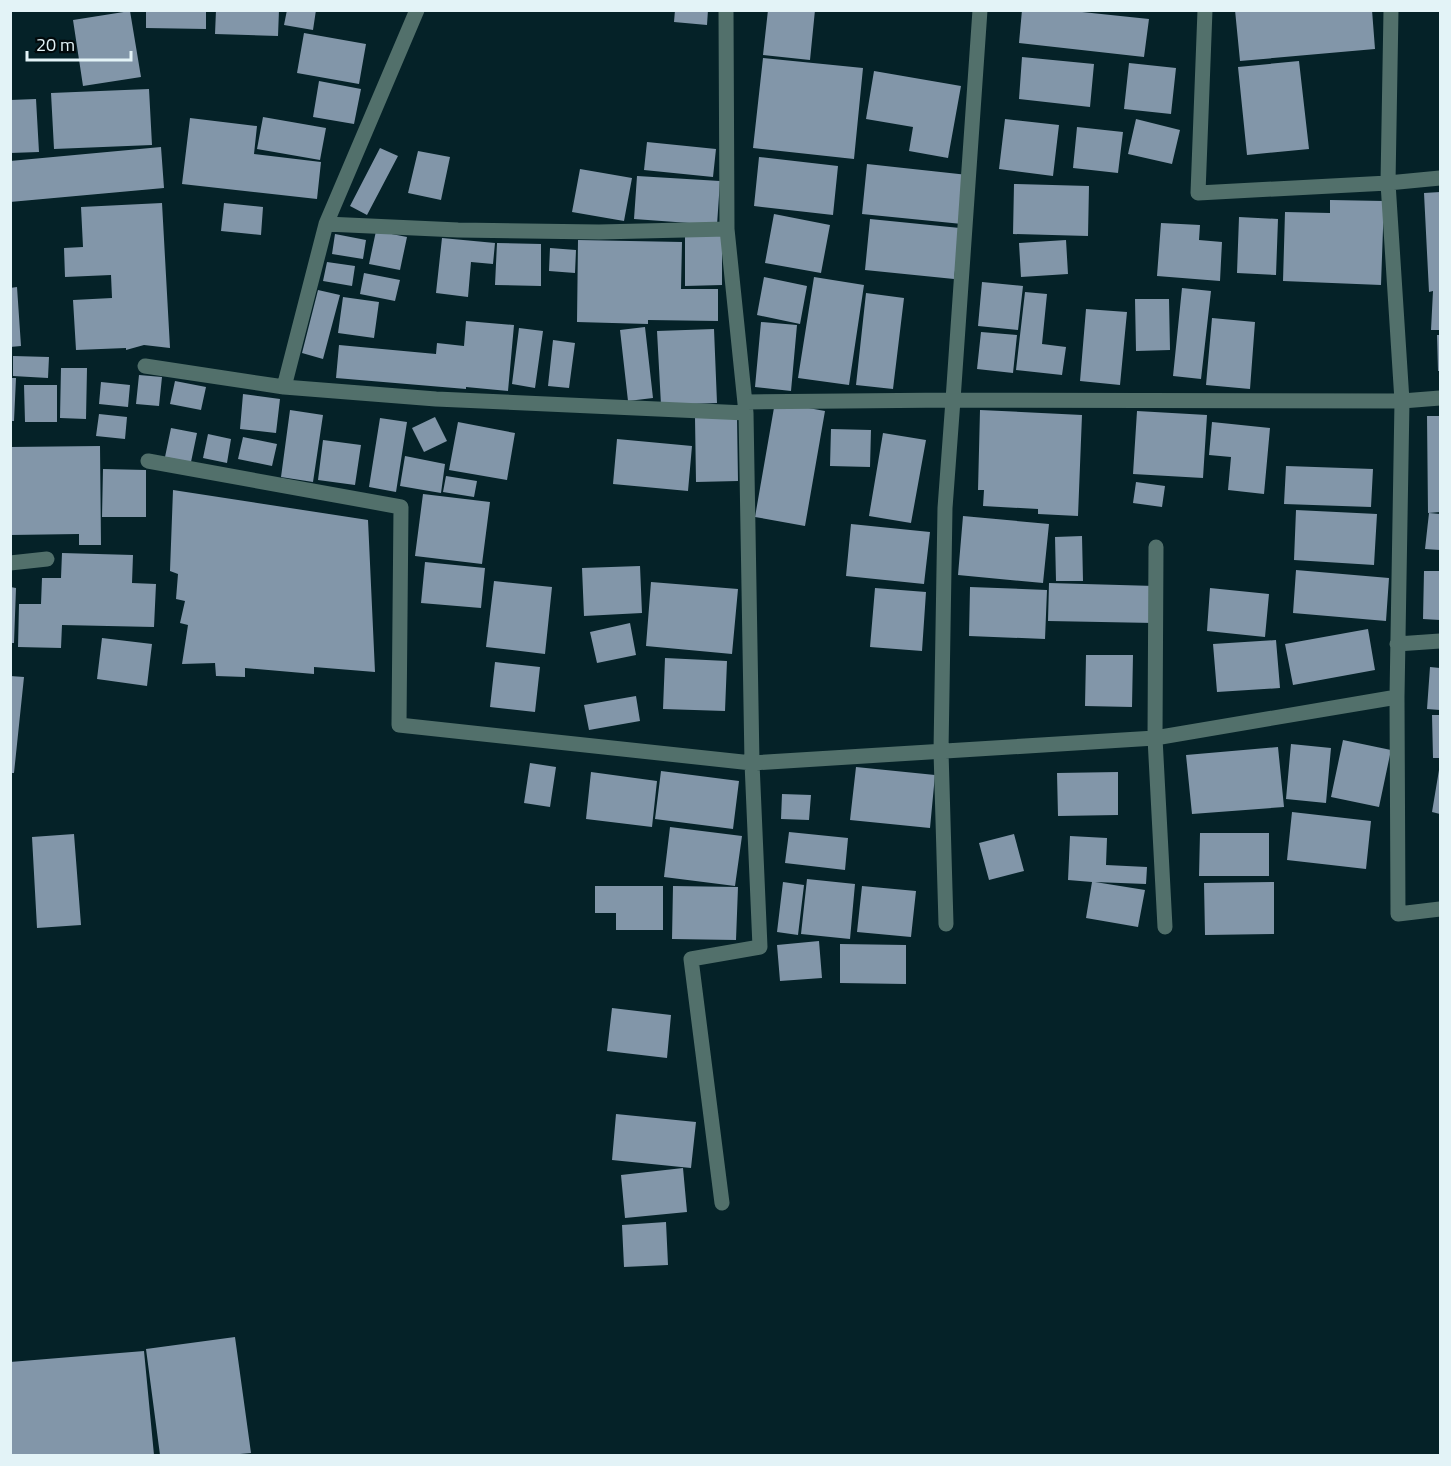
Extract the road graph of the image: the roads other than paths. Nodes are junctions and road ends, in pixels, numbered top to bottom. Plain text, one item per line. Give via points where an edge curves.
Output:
1 (417, 10) edge
2 (726, 10) edge
3 (980, 10) edge
4 (1205, 10) edge
5 (1391, 10) edge
6 (1440, 178) edge
7 (1388, 183) junction
8 (326, 224) junction
9 (727, 229) junction
10 (145, 366) dead end
11 (284, 387) junction
12 (1440, 398) edge
13 (952, 400) junction
14 (1402, 401) junction
15 (746, 407) junction
16 (148, 461) dead end
17 (1156, 547) dead end
18 (47, 559) dead end
19 (10, 563) edge
20 (1440, 641) edge
21 (1397, 644) junction
22 (1397, 697) junction
23 (1155, 738) junction
24 (941, 751) junction
25 (752, 763) junction
26 (1440, 909) edge
27 (946, 924) dead end
28 (1165, 927) dead end
29 (722, 1203) dead end

1 - 8 street
2 - 9 street
3 - 13 street
4 - 7 street via 1198,193
5 - 7 street
6 - 7 street
7 - 14 street
8 - 9 street via 599,232
8 - 11 street
9 - 15 street
10 - 11 street
11 - 15 street via 436,399
12 - 14 street
13 - 14 street
13 - 15 street
13 - 24 street via 945,508
14 - 21 street
15 - 25 street
16 - 25 street via 400,507 399,725
17 - 23 street
18 - 19 street
20 - 21 street
21 - 22 street
22 - 23 street
22 - 26 street via 1398,914
23 - 24 street
23 - 28 street
24 - 25 street
24 - 27 street
25 - 29 street via 760,947 691,959

